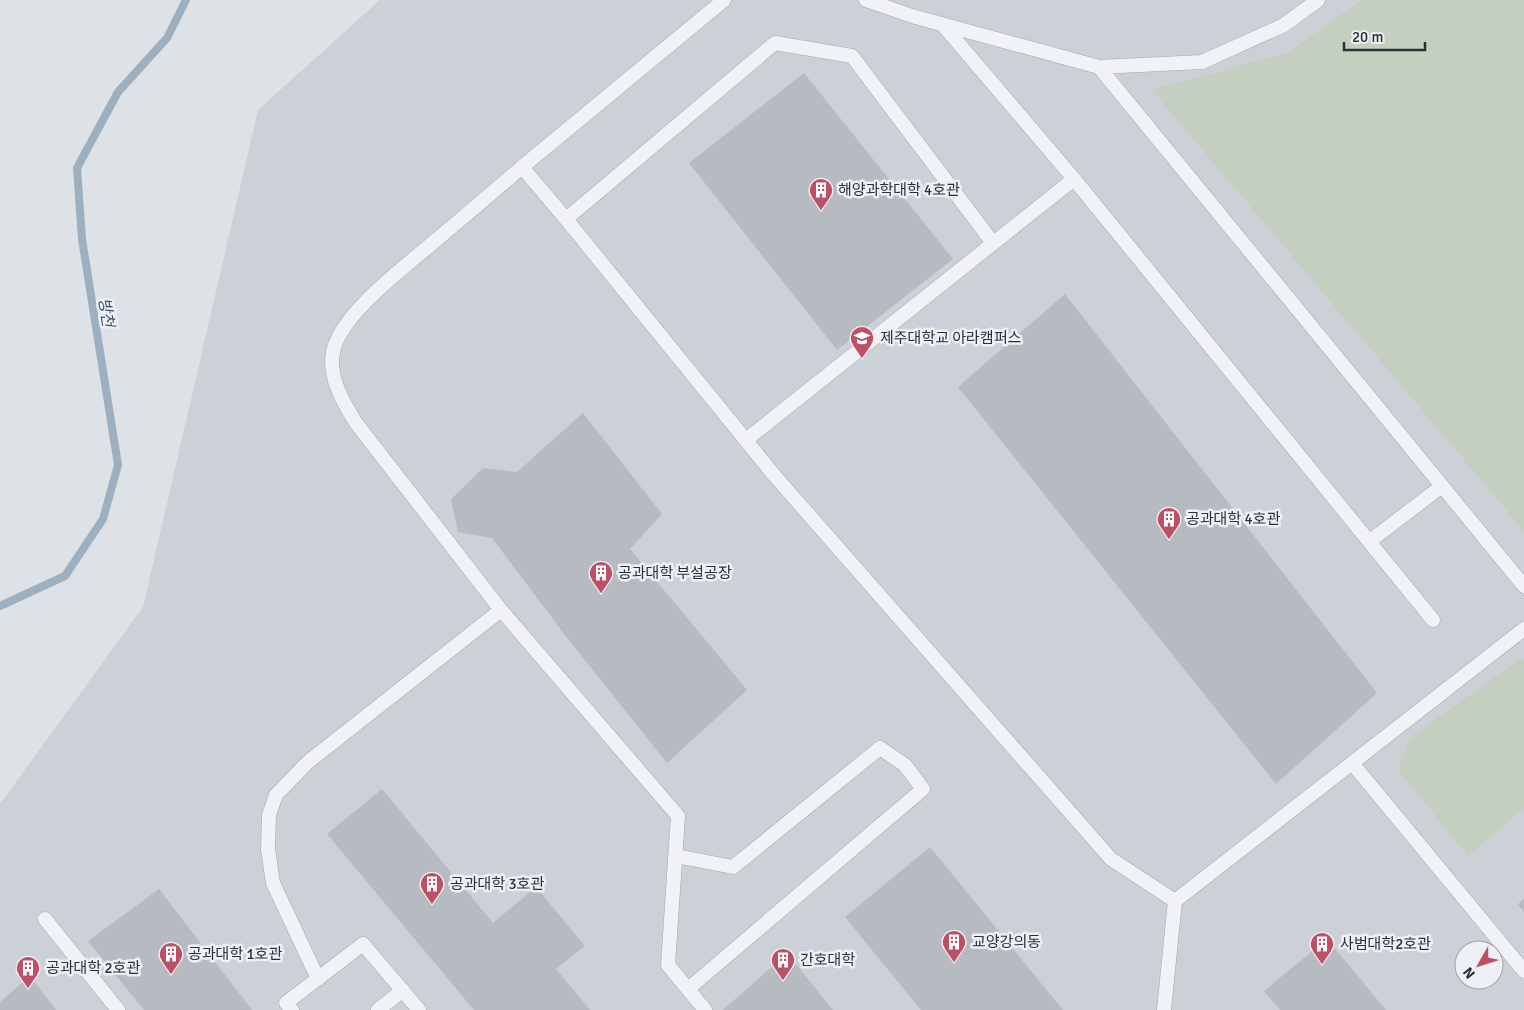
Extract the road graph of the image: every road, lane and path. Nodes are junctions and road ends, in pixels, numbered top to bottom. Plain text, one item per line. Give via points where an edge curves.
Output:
1 (724, 0) edge
2 (866, 0) edge
3 (1318, 0) edge
4 (943, 25) junction
5 (1099, 67) junction
6 (522, 167) junction
7 (1074, 179) junction
8 (566, 218) junction
9 (993, 243) junction
10 (746, 440) junction
11 (1442, 486) junction
12 (1370, 542) junction
13 (1524, 586) edge
14 (501, 610) junction
15 (1433, 620) dead end
16 (1524, 629) edge
17 (1352, 763) junction
18 (676, 856) junction
19 (1175, 901) junction
20 (45, 919) dead end
21 (1524, 971) edge
22 (318, 979) junction
23 (688, 989) junction
24 (403, 990) junction
25 (118, 1010) edge
26 (292, 1010) edge
27 (378, 1010) edge
28 (419, 1010) edge
29 (705, 1010) edge
30 (1164, 1010) edge

1 - 6 lane
2 - 4 lane
3 - 5 lane via 1284,25 1202,62
4 - 5 lane
4 - 7 lane
5 - 11 lane
6 - 8 lane
6 - 14 lane via 377,291 339,334 333,353 339,395 356,422
7 - 9 lane
7 - 12 lane
8 - 9 lane via 775,42 852,56
8 - 10 lane
9 - 10 lane
10 - 19 lane via 1111,859
11 - 12 lane
11 - 13 lane
12 - 15 lane
14 - 18 lane via 678,816
14 - 22 lane via 308,762 276,795 269,815 268,849 273,884
16 - 17 lane
17 - 19 lane
17 - 21 lane
18 - 23 lane via 668,965
18 - 23 lane via 734,867 880,748 905,765 922,789
19 - 30 lane
20 - 25 lane
22 - 24 lane via 363,944
22 - 26 lane via 286,1003
23 - 29 lane
24 - 27 lane
24 - 28 lane

